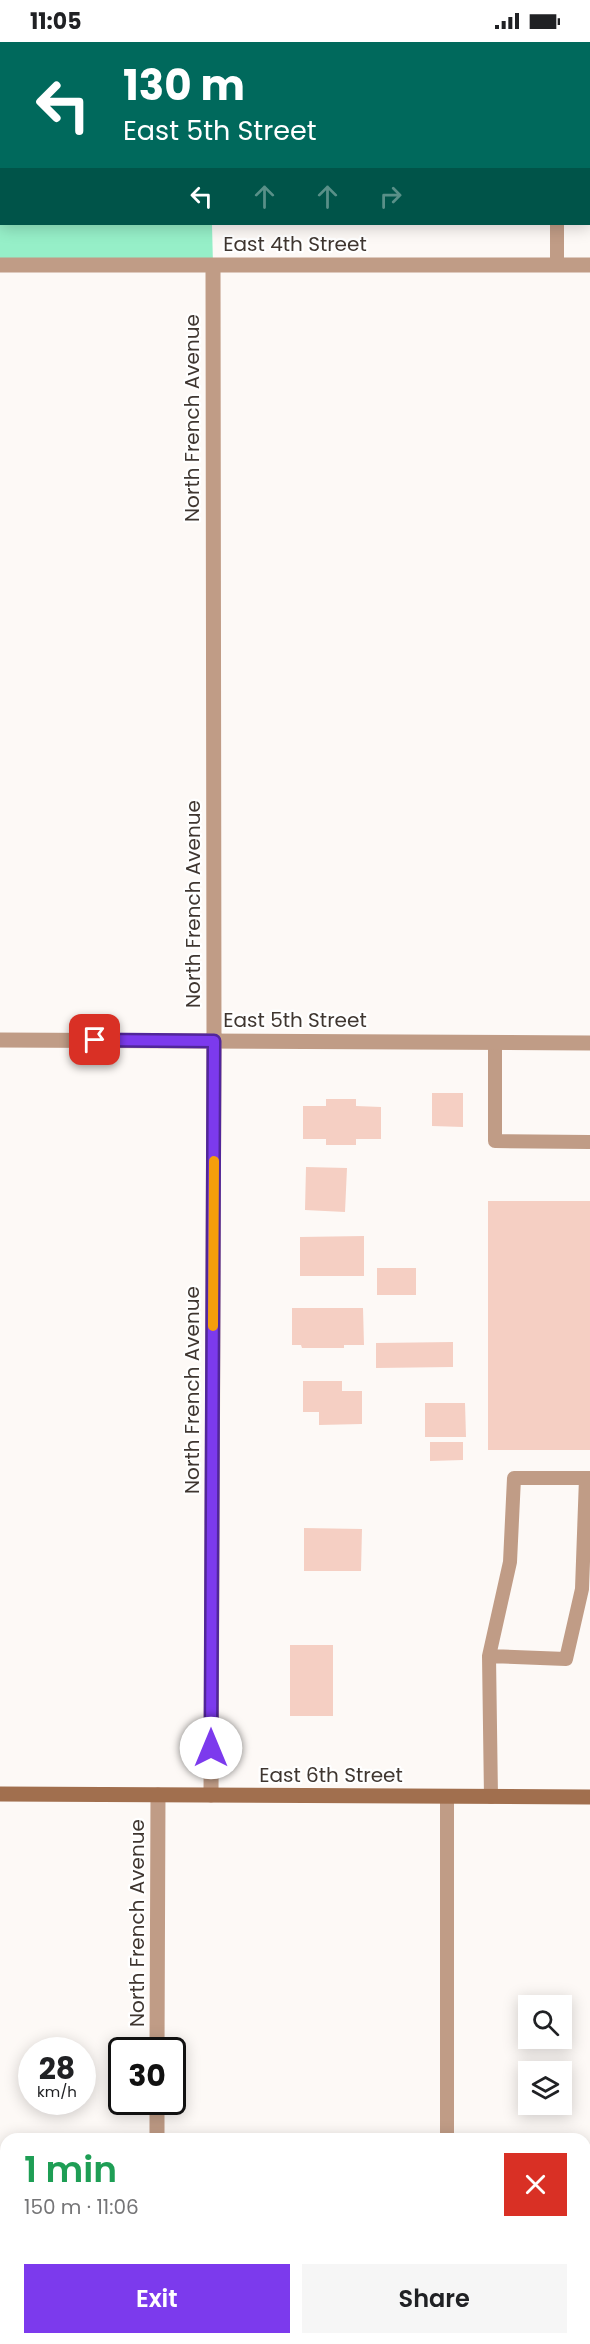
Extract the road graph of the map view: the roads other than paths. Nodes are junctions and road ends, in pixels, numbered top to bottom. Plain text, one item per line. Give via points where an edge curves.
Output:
1 (557, 225) edge
2 (0, 265) edge
3 (213, 265) junction
4 (557, 265) junction
5 (590, 265) edge
6 (0, 1040) edge
7 (214, 1041) junction
8 (495, 1042) junction
9 (590, 1043) edge
10 (590, 1142) edge
11 (588, 1478) edge
12 (489, 1656) junction
13 (0, 1794) edge
14 (158, 1795) junction
15 (211, 1795) junction
16 (447, 1797) junction
17 (491, 1797) junction
18 (590, 1797) edge
19 (157, 2037) edge
20 (157, 2115) edge
21 (157, 2133) edge
22 (447, 2133) edge

1 - 4 lane
2 - 3 street, East 4th Street
3 - 4 street, East 4th Street
3 - 7 street, North French Avenue
4 - 5 street, East 4th Street
6 - 7 street, East 5th Street
7 - 8 street, East 5th Street
7 - 15 street, North French Avenue
8 - 9 street, East 5th Street
8 - 10 lane via 495,1141
11 - 12 lane via 514,1478 510,1563
11 - 12 lane via 582,1589 566,1659
12 - 17 lane
13 - 14 street, East 6th Street
14 - 15 street, East 6th Street
14 - 19 street, North French Avenue
15 - 16 street, East 6th Street
16 - 17 street, East 6th Street
16 - 22 lane
17 - 18 street, East 6th Street
20 - 21 street

